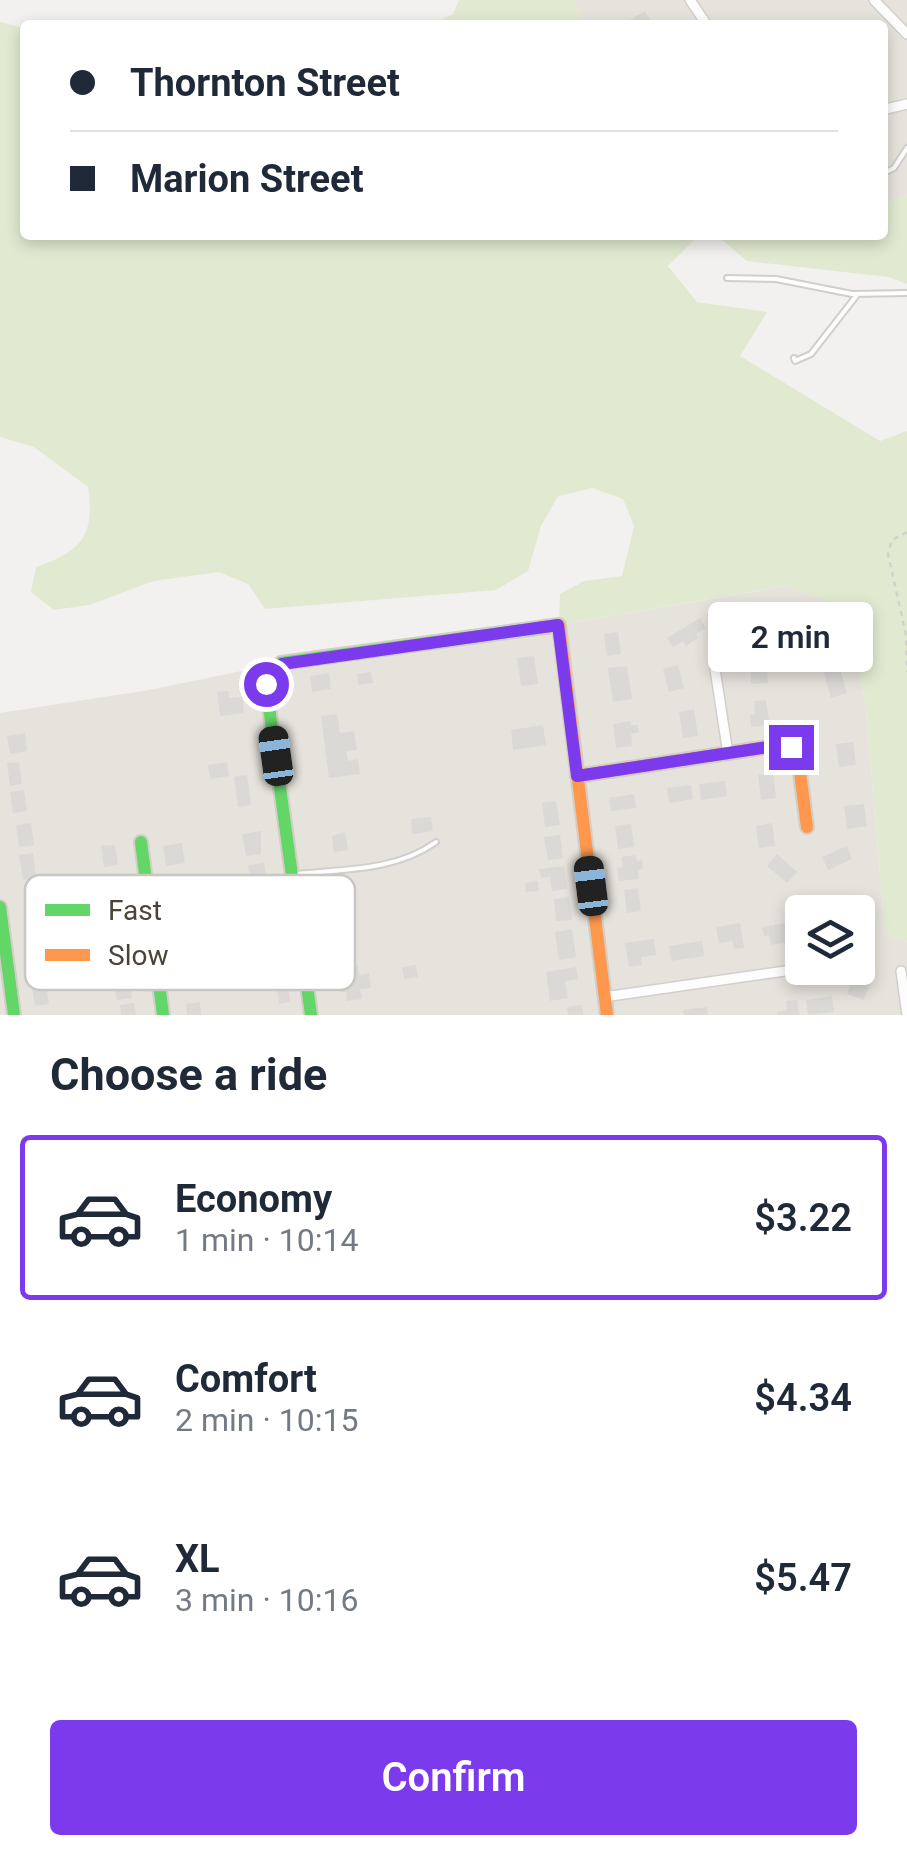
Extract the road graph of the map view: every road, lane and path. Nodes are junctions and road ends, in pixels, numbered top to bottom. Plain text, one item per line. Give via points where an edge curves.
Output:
1 (874, 0) edge
2 (907, 34) edge
3 (907, 148) edge
4 (888, 171) edge
5 (727, 278) dead end
6 (907, 293) edge
7 (858, 294) junction
8 (794, 358) dead end
9 (907, 532) edge
10 (716, 668) dead end
11 (907, 672) edge
12 (728, 754) junction
13 (577, 776) junction
14 (807, 826) dead end
15 (141, 842) dead end
16 (436, 842) dead end
17 (292, 874) joint
18 (145, 875) edge
19 (0, 907) edge
20 (3, 953) edge
21 (785, 971) edge
22 (901, 971) dead end
23 (160, 990) edge
24 (308, 990) edge
25 (604, 997) junction
26 (14, 1015) edge
27 (163, 1015) edge
28 (311, 1015) edge
29 (607, 1015) edge
30 (907, 1015) edge

1 - 2 street
3 - 4 lane
5 - 7 lane
6 - 7 lane
7 - 8 lane via 810,354
9 - 11 path via 892,540 888,554
10 - 12 street
12 - 13 street
12 - 14 street via 791,747
13 - 17 street via 558,625 282,664 266,684
13 - 25 street
15 - 18 street
16 - 17 lane via 397,861
19 - 20 street
20 - 26 street
21 - 25 street
22 - 30 street
23 - 27 street
24 - 28 street
25 - 29 street

